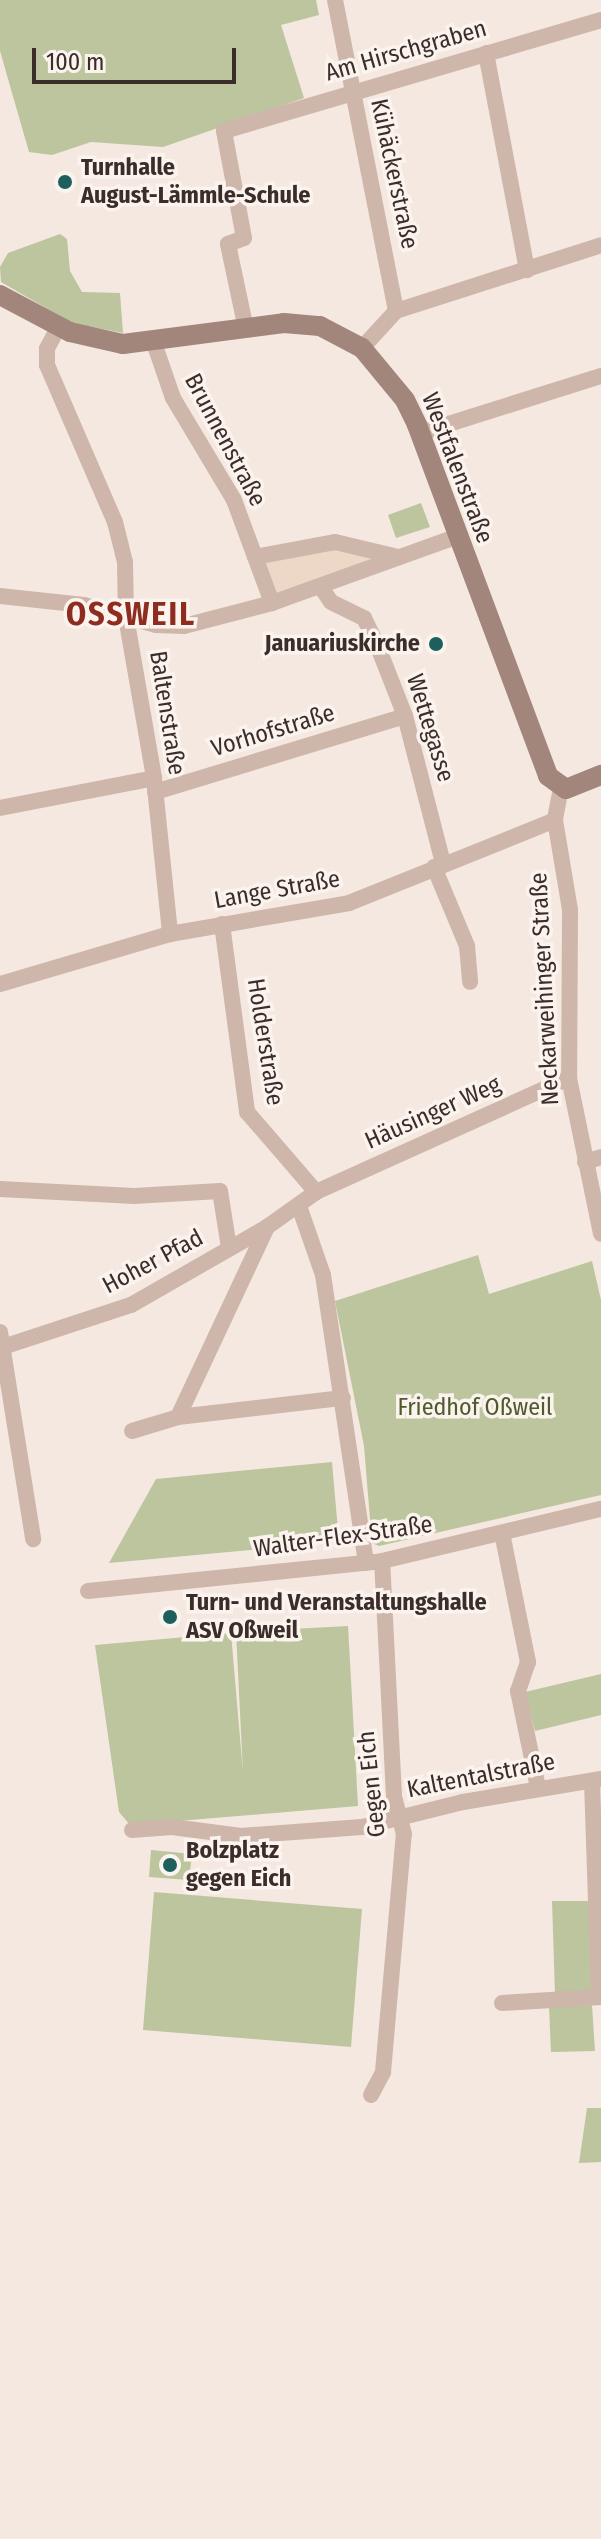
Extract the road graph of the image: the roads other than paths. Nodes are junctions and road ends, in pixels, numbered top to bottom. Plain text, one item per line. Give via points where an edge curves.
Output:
1 (335, 0) edge
2 (601, 20) edge
3 (486, 53) junction
4 (352, 91) junction
5 (601, 245) edge
6 (527, 270) junction
7 (0, 295) edge
8 (396, 311) junction
9 (59, 326) junction
10 (246, 329) junction
11 (154, 343) junction
12 (362, 348) junction
13 (601, 376) edge
14 (420, 433) junction
15 (455, 537) junction
16 (255, 557) junction
17 (399, 557) junction
18 (320, 586) junction
19 (0, 596) edge
20 (272, 603) junction
21 (126, 617) junction
22 (405, 716) junction
23 (601, 775) edge
24 (154, 785) junction
25 (561, 788) junction
26 (0, 808) edge
27 (555, 820) junction
28 (438, 865) junction
29 (222, 924) junction
30 (170, 934) junction
31 (470, 982) dead end
32 (0, 984) edge
33 (569, 1078) junction
34 (593, 1159) edge
35 (0, 1189) edge
36 (316, 1192) junction
37 (299, 1206) junction
38 (267, 1227) junction
39 (601, 1234) edge
40 (229, 1248) junction
41 (0, 1343) edge
42 (343, 1398) junction
43 (178, 1417) junction
44 (132, 1431) dead end
45 (601, 1509) edge
46 (502, 1533) junction
47 (33, 1539) dead end
48 (374, 1562) junction
49 (88, 1591) dead end
50 (597, 1780) edge
51 (538, 1788) junction
52 (399, 1816) junction
53 (132, 1830) dead end
54 (600, 1997) edge
55 (502, 2003) dead end
56 (371, 2095) dead end

1 - 4 street, Kühäckerstraße
2 - 3 street, Am Hirschgraben
3 - 4 street, Am Hirschgraben
3 - 6 street
4 - 8 street, Kühäckerstraße
4 - 10 street, Am Hirschgraben via 224,131 244,238 228,244
5 - 6 street
6 - 8 street
7 - 9 main road, Westfalenstraße
8 - 12 street
9 - 11 main road, Westfalenstraße via 92,340
9 - 21 street, Baltenstraße via 47,349 47,365 115,522 127,574
10 - 11 main road, Westfalenstraße
10 - 12 main road, Westfalenstraße via 284,323 320,326
11 - 16 street, Brunnenstraße via 173,398 234,500
12 - 14 main road, Westfalenstraße via 405,400
13 - 14 street
14 - 15 main road, Westfalenstraße
15 - 17 street
15 - 25 main road, Westfalenstraße via 512,673 542,763
16 - 17 street via 335,542
16 - 20 street, Brunnenstraße
17 - 18 street
18 - 20 street
18 - 22 street, Wettegasse via 331,602 364,618
19 - 21 street via 84,605
20 - 21 street via 184,626
21 - 24 street, Baltenstraße
22 - 24 street, Vorhofstraße
22 - 28 street, Wettegasse
23 - 25 main road
24 - 26 street, Vorhofstraße
24 - 30 street, Baltenstraße
25 - 27 street, Neckarweihinger Straße
27 - 28 street, Lange Straße
27 - 33 street, Neckarweihinger Straße via 570,910
28 - 29 street, Lange Straße via 349,903
28 - 31 street, Wettegasse via 467,946
29 - 30 street, Lange Straße
29 - 36 street, Holderstraße via 247,1112
30 - 32 street, Lange Straße
33 - 34 street, Neckarweihinger Straße
33 - 36 street, Häusinger Weg
34 - 39 street, Neckarweihinger Straße
35 - 40 street via 134,1196 220,1191
36 - 37 street, Hoher Pfad
37 - 38 street, Hoher Pfad
37 - 42 street, Gegen Eich via 323,1275
38 - 40 street, Hoher Pfad
38 - 43 street
40 - 41 street, Hoher Pfad via 131,1305
41 - 47 street, Hoher Pfad
42 - 43 street
42 - 48 street, Gegen Eich
43 - 44 street
45 - 46 street, Walter-Flex-Straße
46 - 48 street, Walter-Flex-Straße
46 - 51 street via 528,1662 518,1691
48 - 49 street, Walter-Flex-Straße
48 - 52 street, Gegen Eich
50 - 51 street, Kaltentalstraße
50 - 54 street
51 - 52 street, Kaltentalstraße
52 - 53 street, Kaltentalstraße via 362,1827 241,1836 172,1827
52 - 56 street, Gegen Eich via 404,1834 383,2072
54 - 55 street

